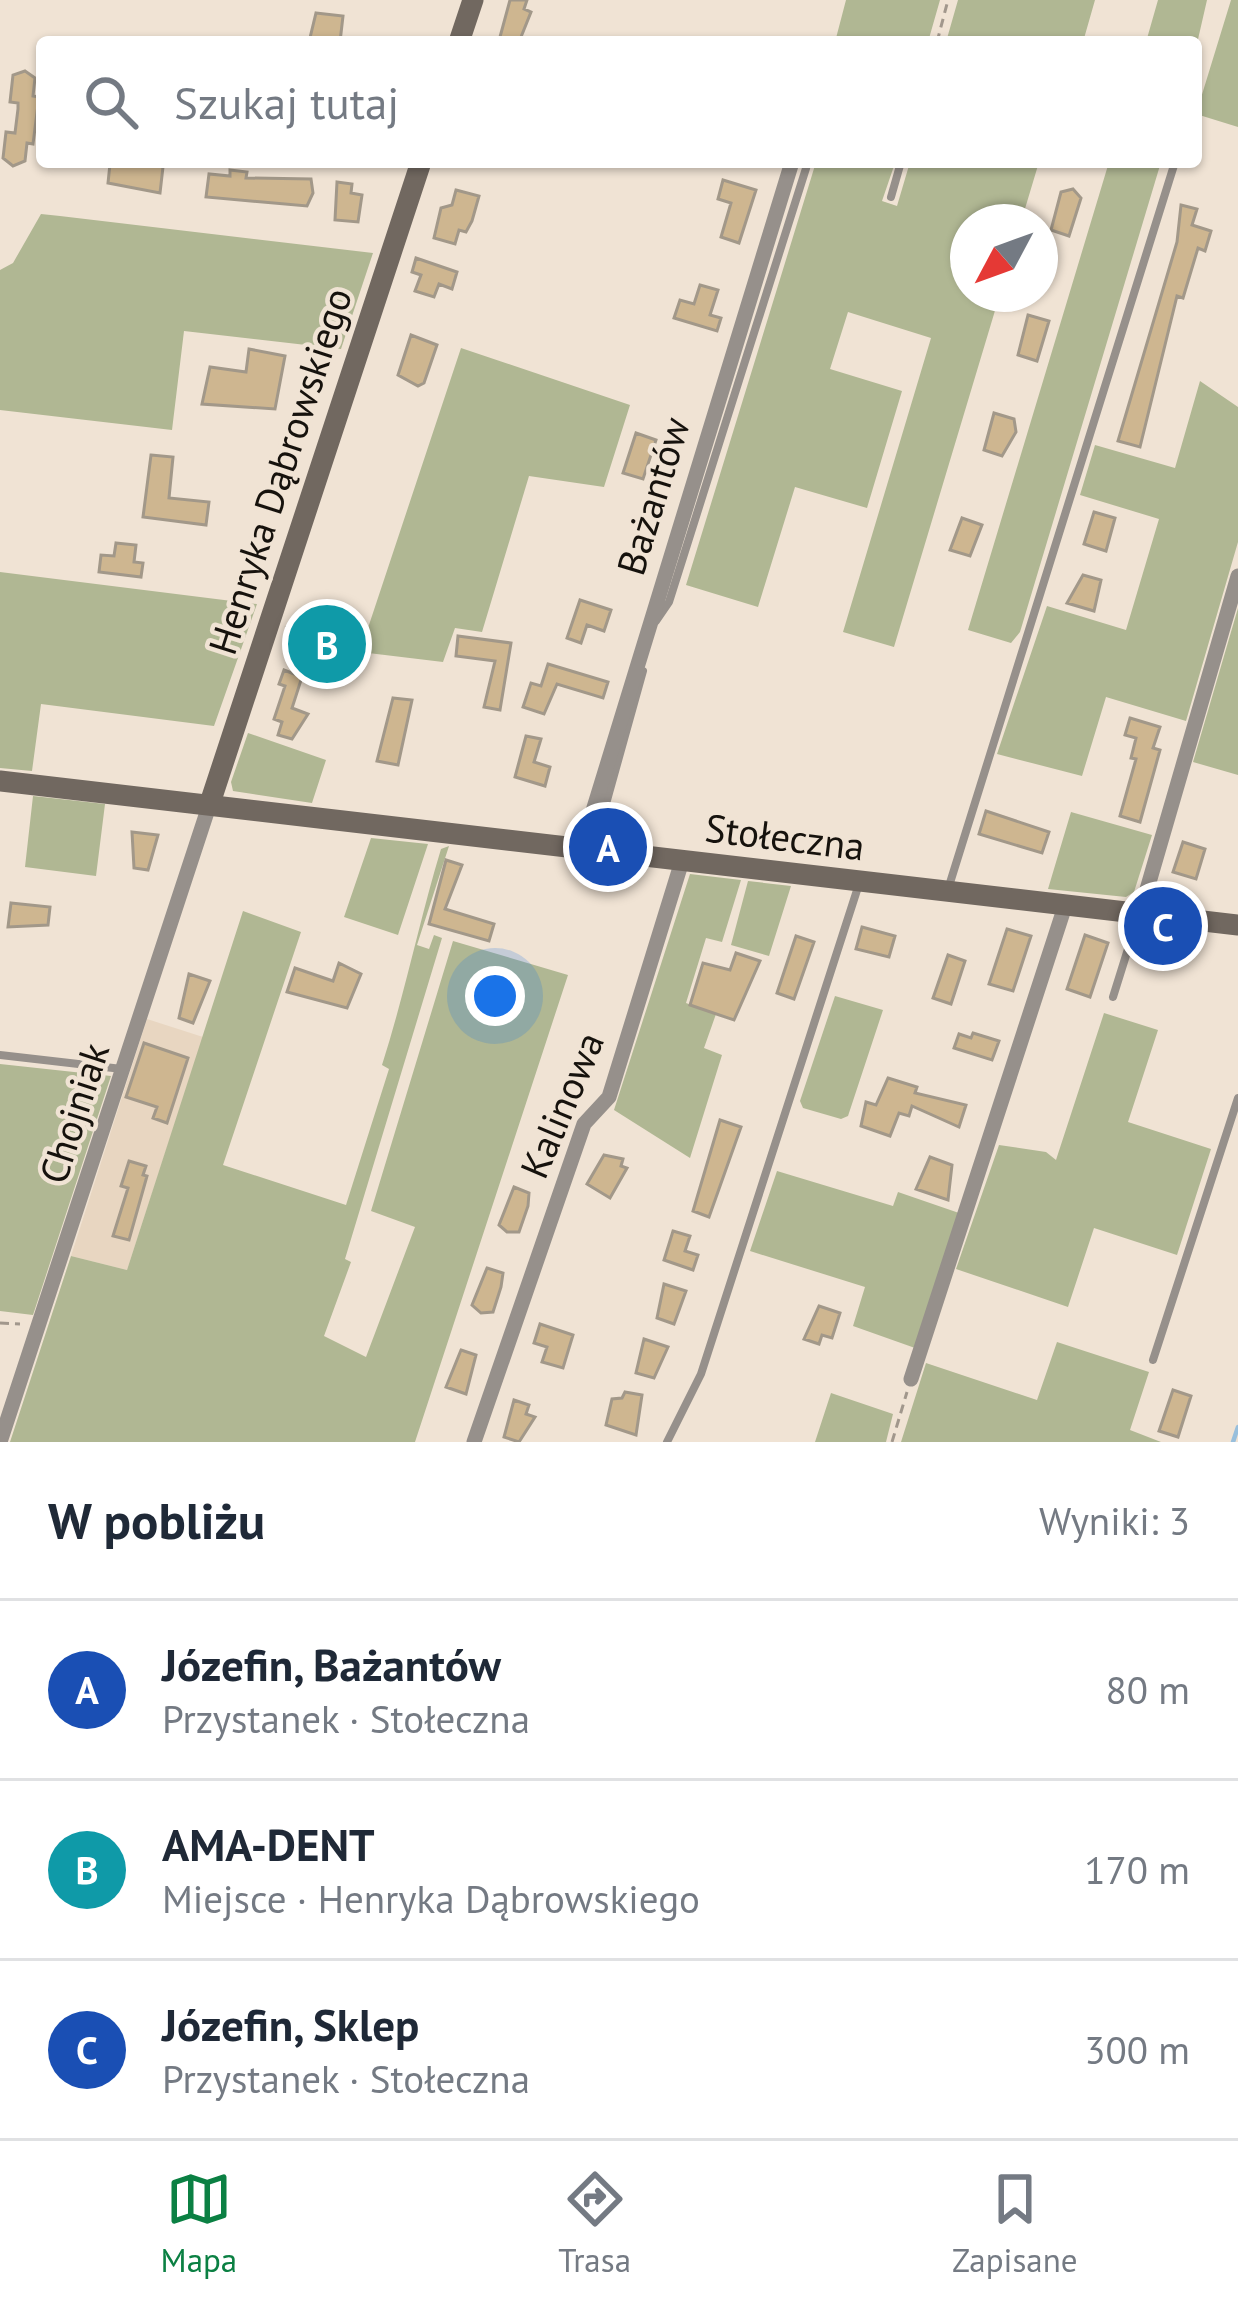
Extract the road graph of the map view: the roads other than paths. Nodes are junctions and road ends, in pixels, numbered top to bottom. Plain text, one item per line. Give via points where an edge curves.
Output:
1 (473, 0) edge
2 (461, 36) edge
3 (418, 168) edge
4 (790, 168) edge
5 (806, 168) edge
6 (899, 168) edge
7 (1173, 168) edge
8 (891, 197) dead end
9 (1238, 577) edge
10 (0, 781) edge
11 (210, 803) junction
12 (587, 851) junction
13 (682, 861) junction
14 (859, 883) junction
15 (947, 893) junction
16 (1066, 904) junction
17 (1142, 910) junction
18 (1238, 925) edge
19 (1113, 998) dead end
20 (0, 1055) edge
21 (123, 1069) junction
22 (1238, 1098) edge
23 (1153, 1360) dead end
24 (911, 1379) road end
25 (7, 1400) edge
26 (0, 1442) edge
27 (474, 1442) edge
28 (667, 1442) edge

1 - 2 street
3 - 11 street, Henryka Dąbrowskiego
4 - 12 street, Bażantów
5 - 12 lane
6 - 8 lane
7 - 15 lane
9 - 17 street
10 - 11 street, Stołeczna
11 - 12 street, Stołeczna
11 - 21 street, Chojniak
12 - 13 street, Stołeczna
13 - 14 street, Stołeczna
13 - 27 street, Kalinowa via 609,1097 584,1124
14 - 15 street, Stołeczna
14 - 28 lane via 701,1374
15 - 16 street, Stołeczna
16 - 17 street, Stołeczna
16 - 24 street
17 - 18 street, Stołeczna
17 - 19 lane
20 - 21 lane
21 - 25 street, Chojniak via 40,1324
22 - 23 lane
25 - 26 street, Chojniak

